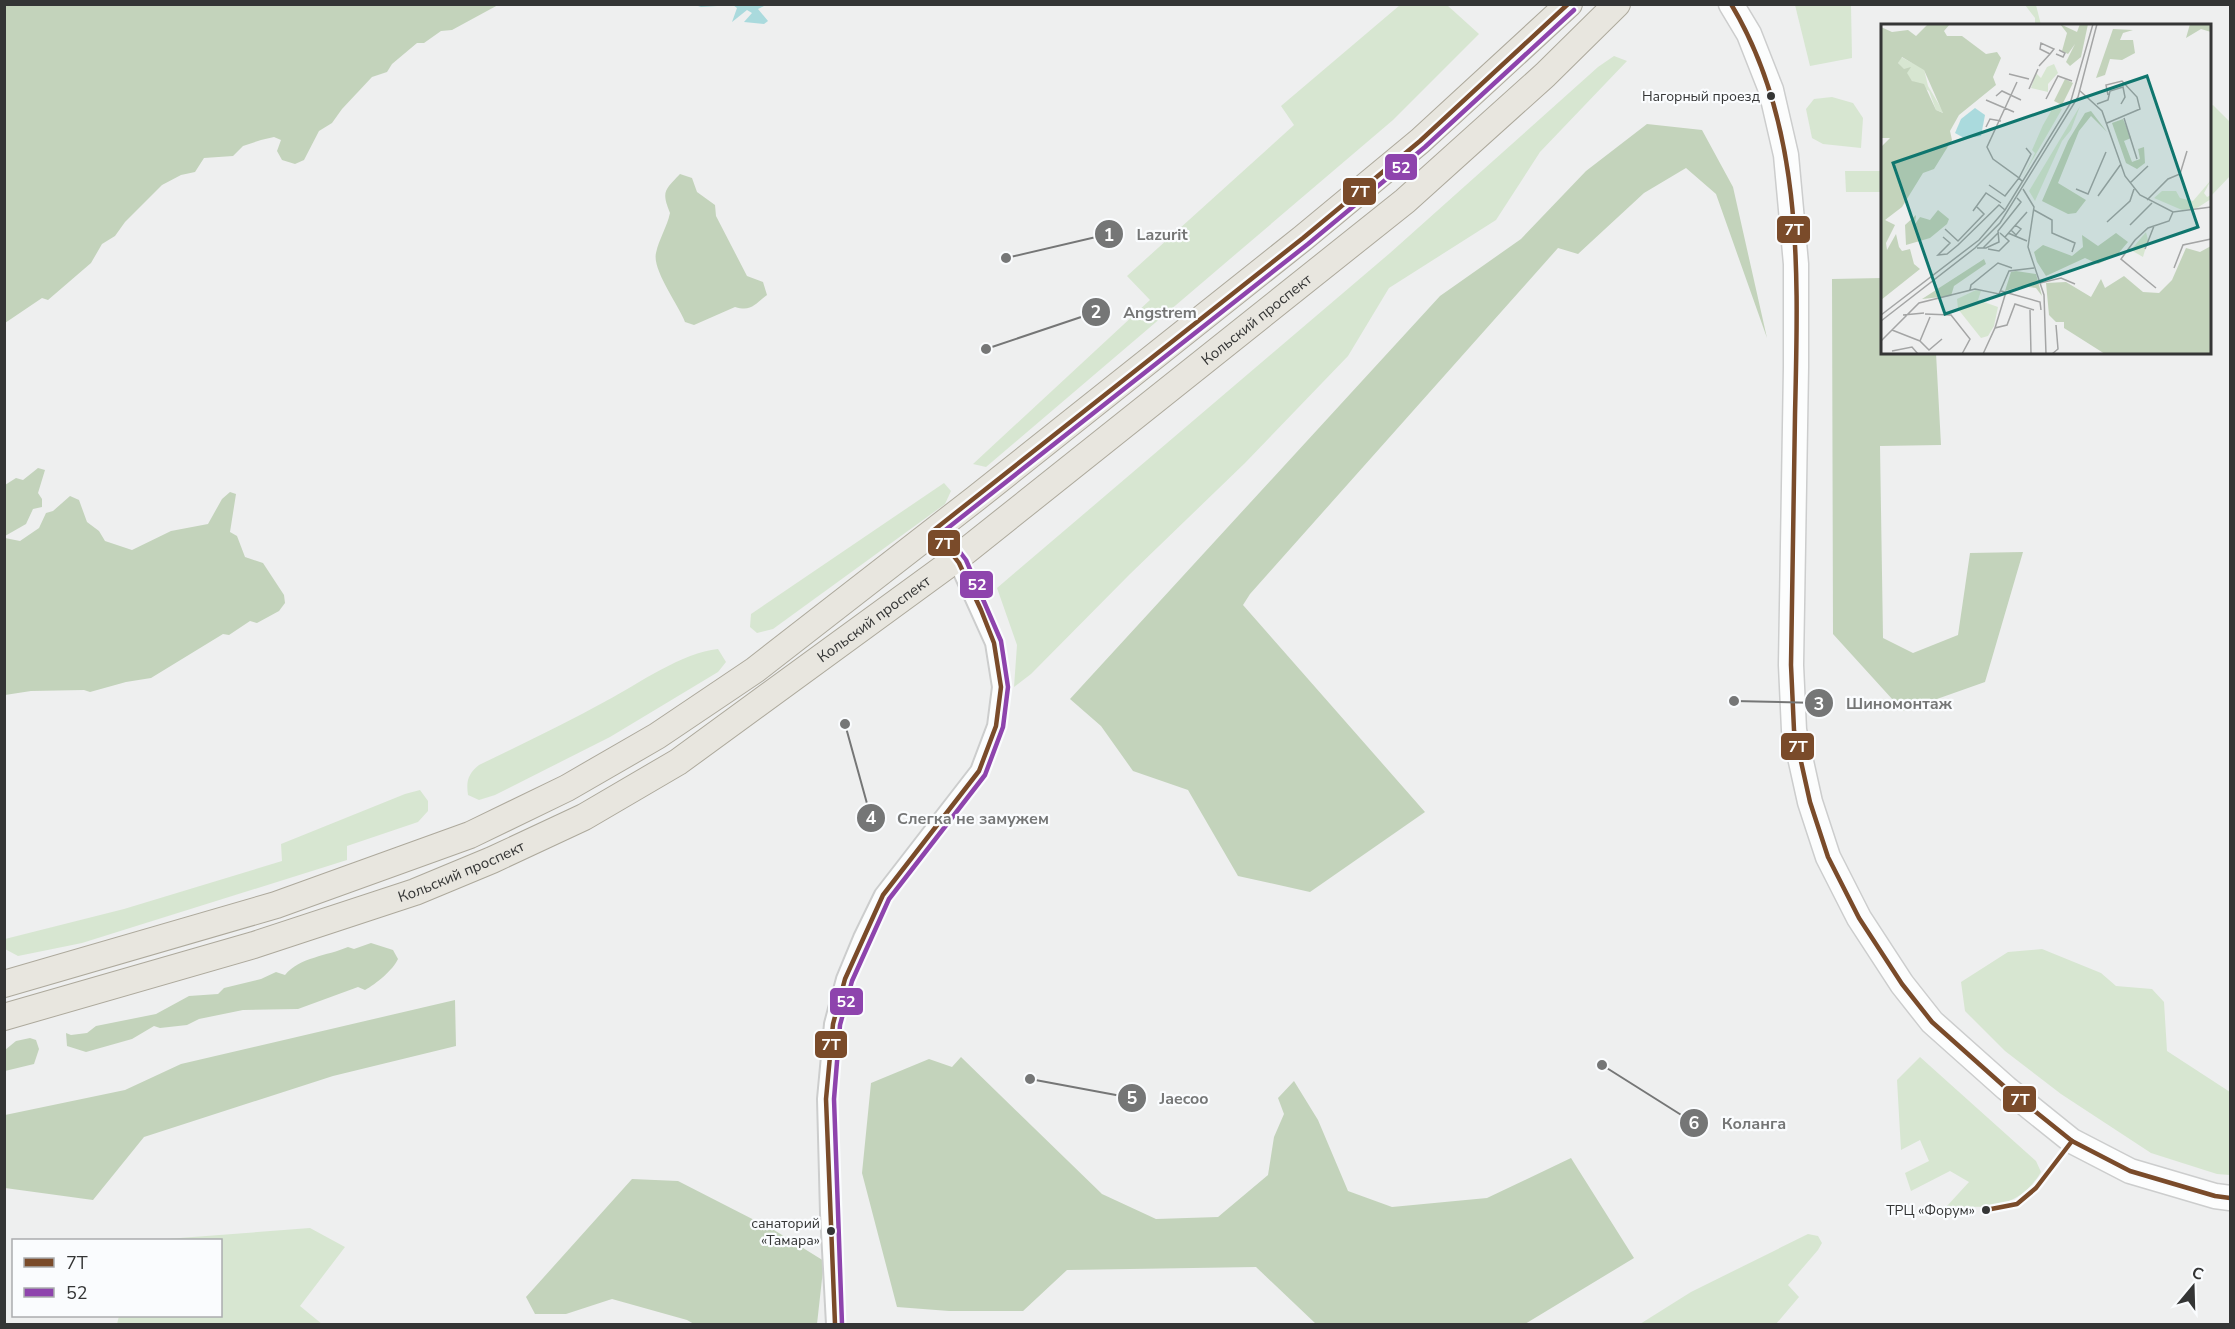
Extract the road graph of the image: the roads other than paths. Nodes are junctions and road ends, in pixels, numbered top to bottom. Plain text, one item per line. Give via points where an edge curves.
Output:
1 (1569, 4) edge
2 (1617, 4) edge
3 (1731, 4) edge
4 (934, 530) junction
5 (956, 560) junction
6 (4, 984) edge
7 (4, 1017) edge
8 (2230, 1198) edge
9 (835, 1324) edge

1 - 4 main road, Кольский проспект via 1420,141 1303,238
2 - 5 main road, Кольский проспект via 1405,201
3 - 8 main road via 1749,34 1771,90 1786,155 1796,264 1791,665 1794,730 1810,802 1828,857 1859,918 1902,984 1932,1022 2006,1088 2072,1141 2130,1171
4 - 5 main road
4 - 6 main road, Кольский проспект via 755,670 657,736 567,788 470,836 276,905
5 - 7 main road, Кольский проспект via 678,762 584,817 415,892 254,945
5 - 9 street via 994,643 1001,687 996,726 979,771 883,895 845,979 833,1024 826,1099

